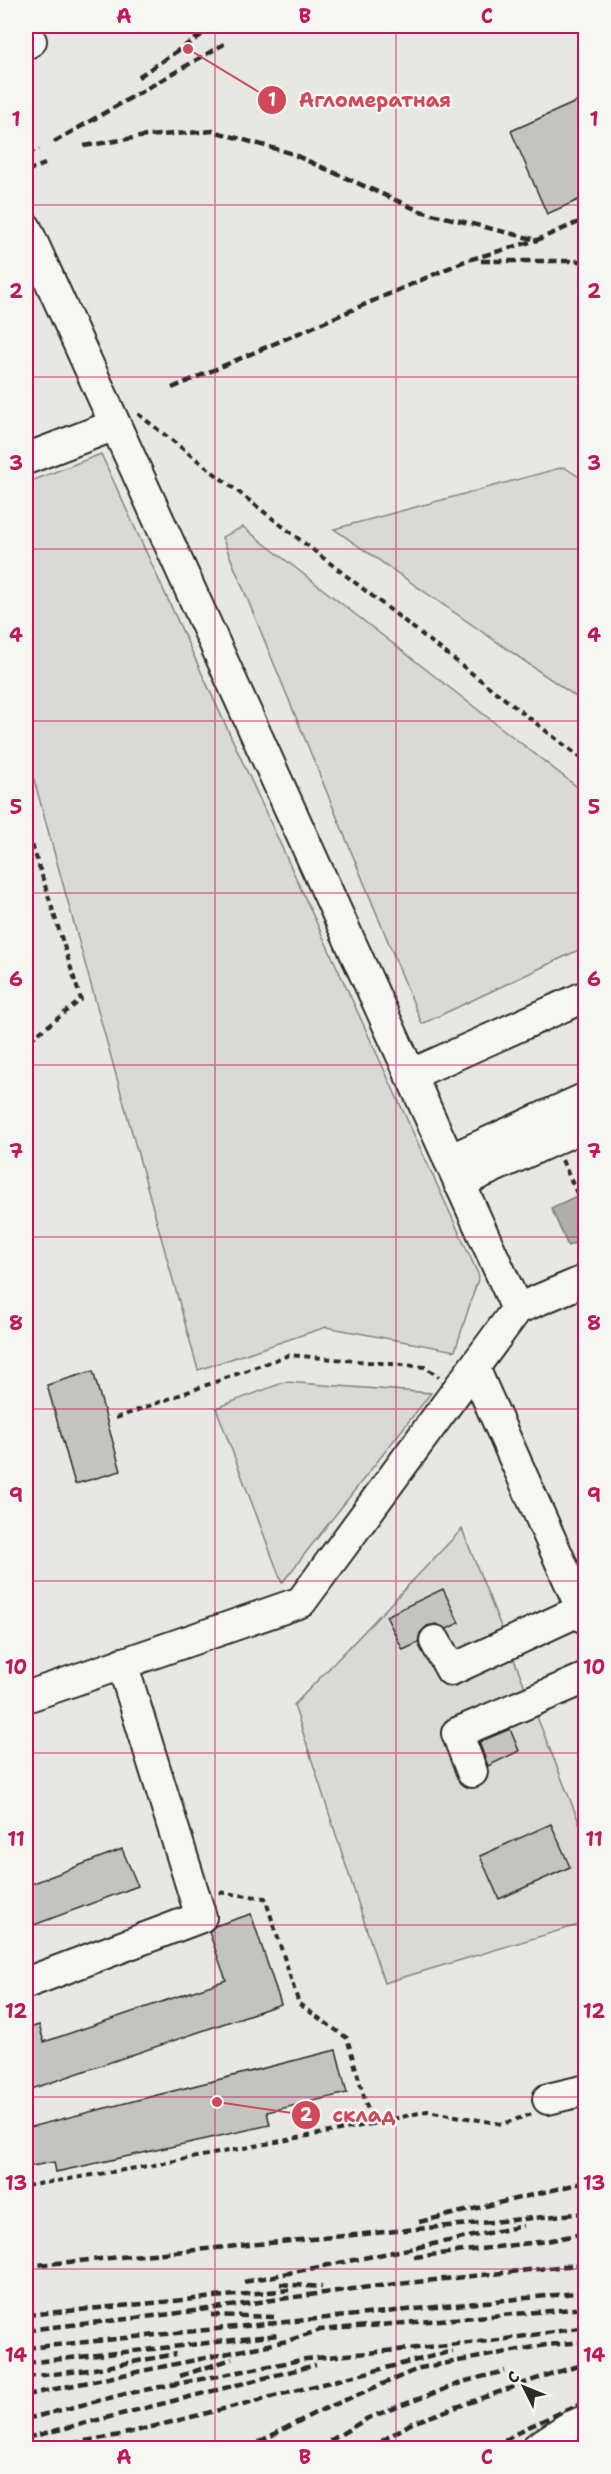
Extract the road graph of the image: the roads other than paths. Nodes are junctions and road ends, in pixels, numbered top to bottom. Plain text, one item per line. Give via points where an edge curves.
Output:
1 (31, 219) edge
2 (126, 419) junction
3 (26, 459) edge
4 (585, 996) edge
5 (410, 1075) junction
6 (585, 1098) edge
7 (585, 1125) edge
8 (454, 1171) junction
9 (585, 1281) edge
10 (517, 1309) junction
11 (466, 1379) junction
12 (583, 1615) edge
13 (435, 1641) dead end
14 (122, 1663) junction
15 (585, 1678) edge
16 (26, 1696) edge
17 (471, 1772) dead end
18 (26, 1983) edge
19 (585, 2090) edge
20 (541, 2106) road end
21 (585, 2421) edge
22 (537, 2448) edge

1 - 2 street
2 - 3 street
2 - 5 street
4 - 5 street
5 - 8 street
6 - 8 street
7 - 8 street via 553,1140
8 - 10 street
9 - 10 street
10 - 11 street
11 - 12 street
11 - 14 street via 300,1602
12 - 13 street via 451,1670
14 - 16 street
14 - 18 street via 201,1917
15 - 17 street via 457,1733
19 - 20 street
21 - 22 street

